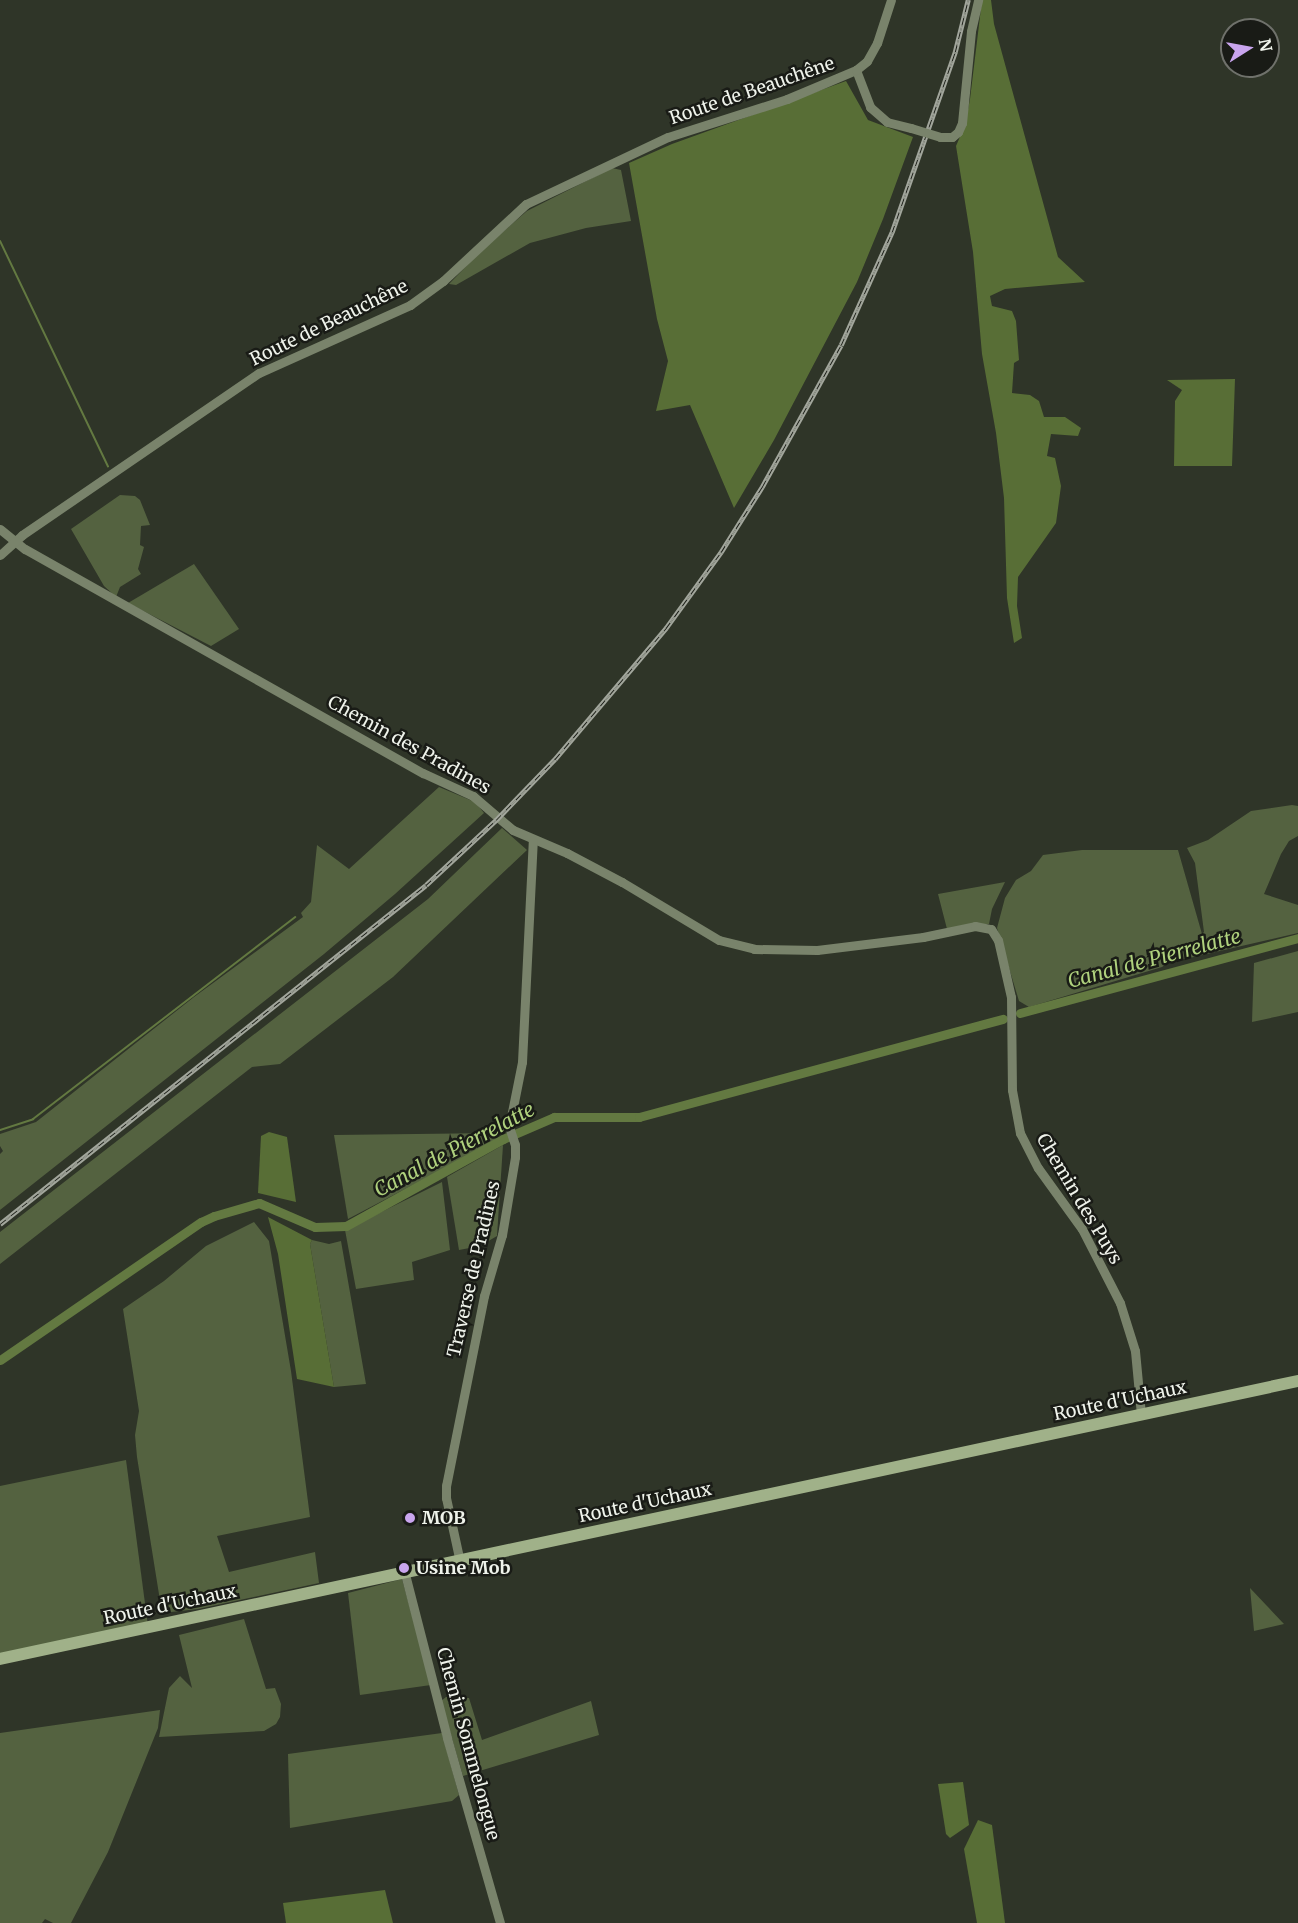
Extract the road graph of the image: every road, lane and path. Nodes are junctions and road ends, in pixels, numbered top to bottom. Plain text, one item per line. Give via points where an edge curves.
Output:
1 (891, 0) edge
2 (978, 0) edge
3 (856, 70) junction
4 (0, 529) edge
5 (14, 543) junction
6 (0, 555) edge
7 (533, 840) junction
8 (991, 929) joint
9 (1298, 1381) edge
10 (1141, 1415) junction
11 (460, 1562) junction
12 (405, 1574) junction
13 (0, 1659) edge
14 (500, 1923) edge

1 - 3 street, Route de Beauchêne via 877,43 867,61
2 - 3 street, bridge via 962,123 952,137 886,122 870,107
3 - 5 street, Route de Beauchêne via 787,99 668,137 526,204 443,281 410,305 258,373
4 - 5 street, Chemin des Pradines
5 - 6 street, Route de Beauchêne
5 - 7 street, Chemin des Pradines via 431,778 473,796 513,830
7 - 8 street, Chemin des Pradines via 622,882 719,940 754,949 850,947 975,926
7 - 11 street, Traverse de Pradines via 522,1062 510,1119 515,1156 502,1235 484,1296 446,1486
8 - 10 street, Chemin des Puys via 998,940 1011,997 1012,1090 1020,1133 1038,1168 1082,1229 1120,1303 1135,1351
9 - 10 main road, Route d'Uchaux
10 - 11 main road, Route d'Uchaux
11 - 12 main road, Route d'Uchaux
12 - 13 main road, Route d'Uchaux
12 - 14 street, Chemin Sommelongue

